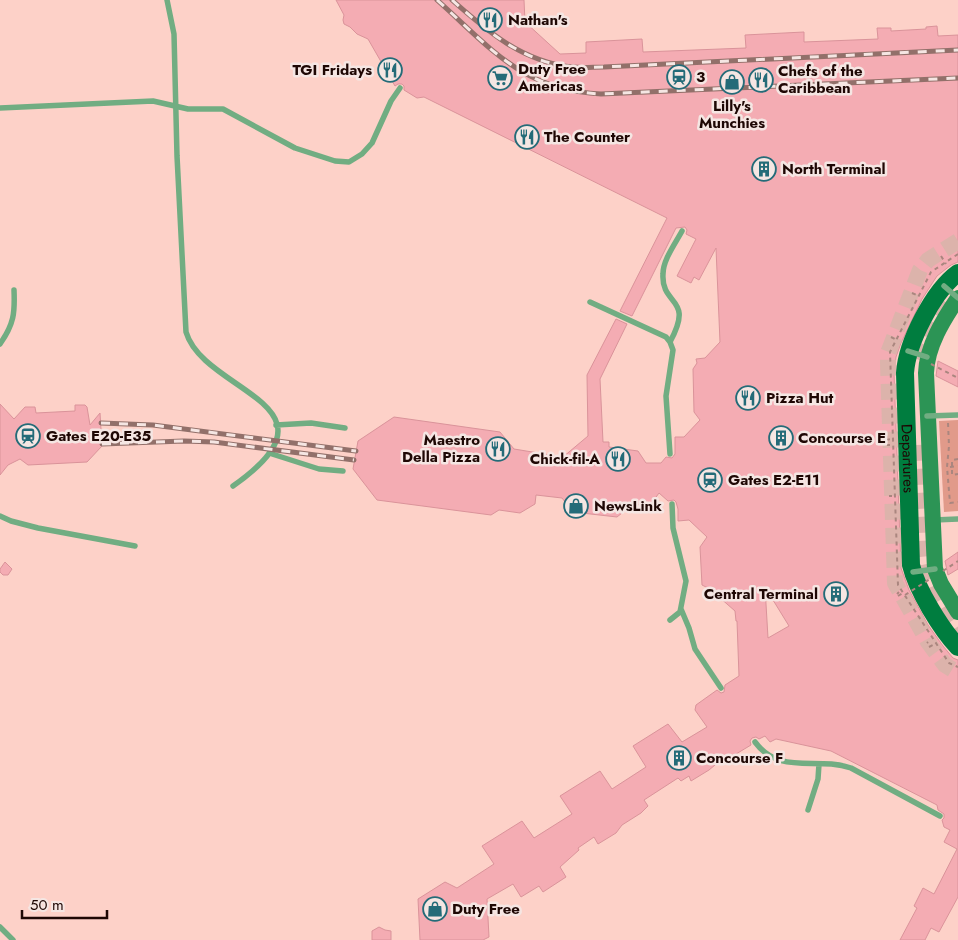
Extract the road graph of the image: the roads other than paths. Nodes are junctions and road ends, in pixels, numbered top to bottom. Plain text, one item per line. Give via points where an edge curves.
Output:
1 (167, 0) edge
2 (400, 88) dead end
3 (176, 106) junction
4 (0, 108) edge
5 (682, 231) dead end
6 (952, 268) edge
7 (944, 286) junction
8 (14, 290) dead end
9 (958, 298) edge
10 (590, 302) dead end
11 (670, 342) junction
12 (0, 344) edge
13 (902, 345) junction
14 (927, 357) junction
15 (958, 415) edge
16 (928, 416) junction
17 (276, 425) junction
18 (345, 428) dead end
19 (269, 453) junction
20 (670, 454) dead end
21 (343, 470) dead end
22 (233, 486) dead end
23 (672, 504) dead end
24 (0, 516) edge
25 (958, 518) edge
26 (932, 520) junction
27 (135, 546) dead end
28 (935, 569) junction
29 (913, 572) junction
30 (681, 609) junction
31 (958, 612) edge
32 (670, 620) dead end
33 (958, 647) edge
34 (721, 688) dead end
35 (755, 742) dead end
36 (819, 764) junction
37 (808, 810) dead end
38 (940, 816) dead end
39 (0, 926) edge
40 (13, 940) edge

1 - 3 lane via 174,34
2 - 3 lane via 391,100 372,143 349,162 335,161 295,148 223,109
3 - 4 lane via 153,102
3 - 17 lane via 188,339 203,359 262,403
5 - 11 lane via 663,273 665,287 680,314
6 - 7 main road, Departures
7 - 9 lane, bridge
7 - 13 main road, Departures
8 - 12 lane via 14,318
9 - 14 main road, Departures
10 - 11 lane via 664,336
11 - 20 lane via 673,353 666,396
13 - 14 lane, bridge
13 - 29 main road, Departures
14 - 16 main road, Departures
15 - 16 lane, bridge
16 - 26 main road, Departures
17 - 18 lane via 306,423
17 - 19 lane via 277,435
19 - 21 lane via 319,469
19 - 22 lane via 261,464
23 - 30 lane via 673,528 686,576
24 - 27 lane via 38,528
25 - 26 lane
26 - 28 main road, Departures
28 - 29 lane, bridge
28 - 31 main road, Departures
29 - 33 main road, Departures via 923,596
30 - 32 lane
30 - 34 lane via 696,649
35 - 36 lane via 774,759
36 - 37 lane via 818,779
36 - 38 lane via 851,768
39 - 40 lane

